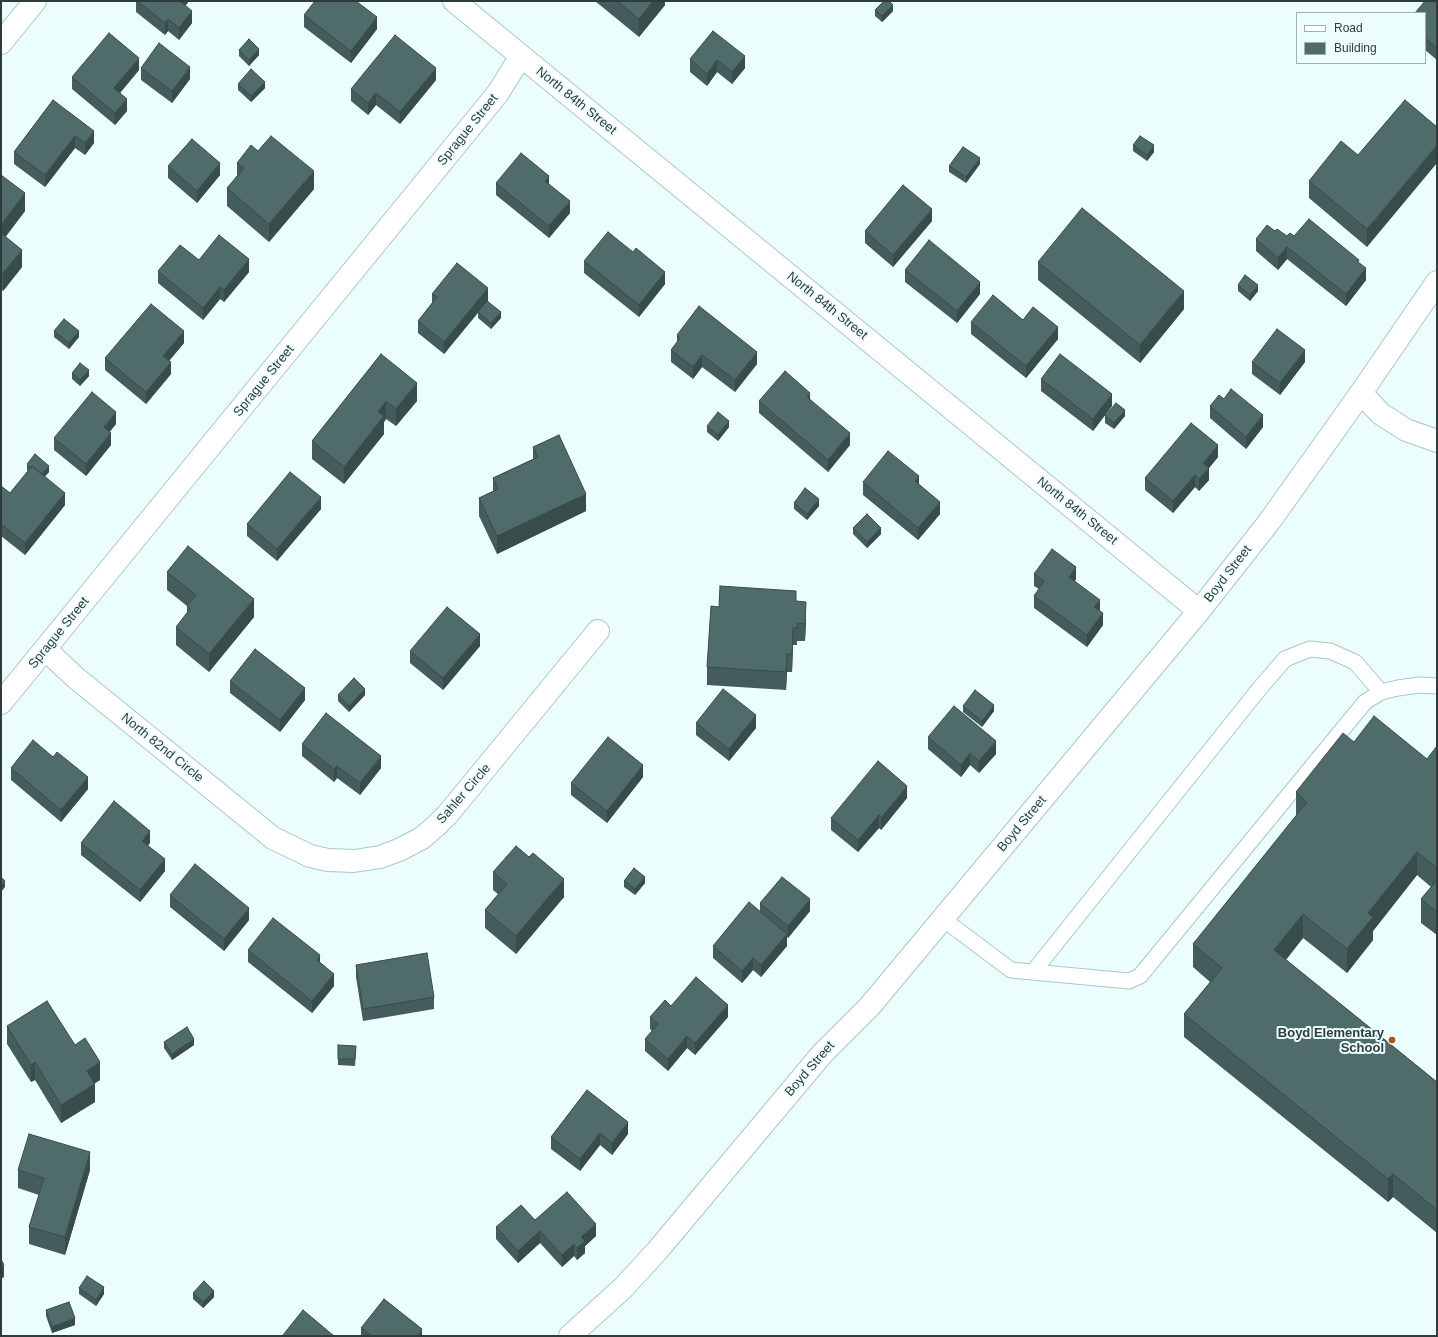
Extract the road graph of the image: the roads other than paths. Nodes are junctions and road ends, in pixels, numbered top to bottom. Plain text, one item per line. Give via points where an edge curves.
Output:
1 (35, 1) edge
2 (454, 1) edge
3 (1, 43) edge
4 (521, 56) junction
5 (1437, 282) edge
6 (1361, 393) junction
7 (1437, 441) edge
8 (1199, 611) junction
9 (598, 632) dead end
10 (46, 649) junction
11 (1437, 686) edge
12 (1381, 692) junction
13 (1, 704) edge
14 (280, 843) joint
15 (943, 919) junction
16 (1033, 972) junction
17 (570, 1336) edge

1 - 3 street
2 - 4 street, North 84th Street
4 - 8 street, North 84th Street
4 - 10 street, Sprague Street via 498,93
5 - 6 street, Boyd Street
6 - 7 street via 1381,414 1406,430
6 - 8 street, Boyd Street via 1269,522
8 - 15 street, Boyd Street
9 - 14 street, Sahler Circle via 448,814 422,838 386,855 354,861 310,856
10 - 13 street, Sprague Street
10 - 14 street, North 82nd Circle via 76,678
11 - 12 lane via 1419,685
12 - 16 lane via 1365,702 1140,976 1129,981
12 - 16 lane via 1356,662 1330,651 1310,649 1285,660
15 - 16 lane via 1011,970
15 - 17 street, Boyd Street via 870,1006 822,1054 657,1251 623,1288

